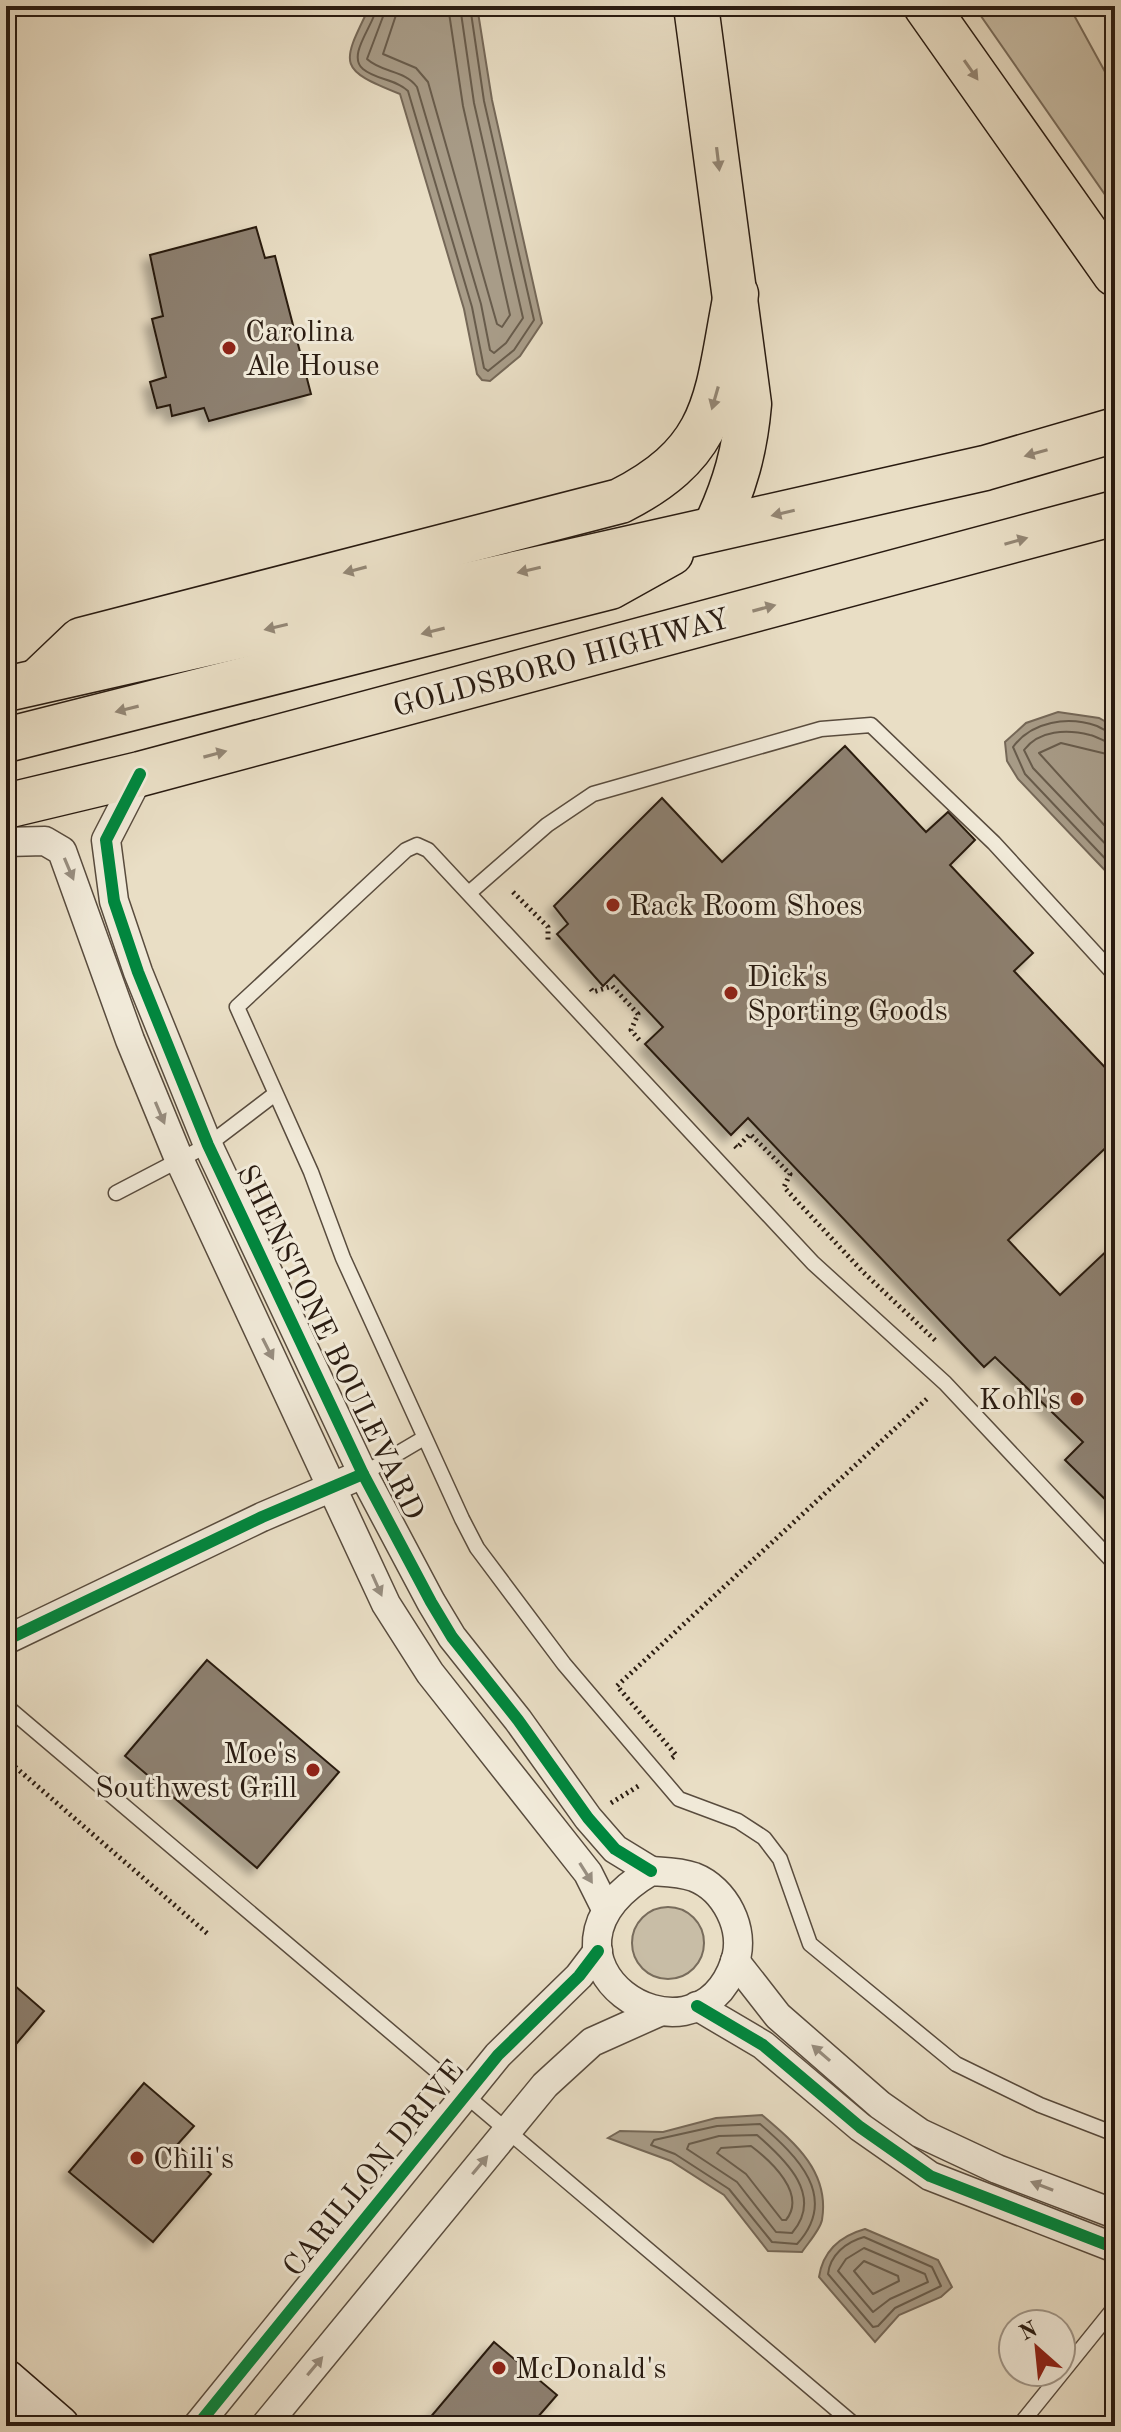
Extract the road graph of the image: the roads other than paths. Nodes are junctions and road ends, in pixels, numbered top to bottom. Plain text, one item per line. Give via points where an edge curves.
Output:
1 (696, 6) edge
2 (926, 6) edge
3 (1115, 274) edge
4 (736, 294) junction
5 (1113, 431) edge
6 (1115, 513) edge
7 (715, 528) junction
8 (22, 685) edge
9 (6, 740) edge
10 (140, 774) junction
11 (6, 806) edge
12 (6, 842) edge
13 (469, 893) junction
14 (1115, 975) edge
15 (275, 1094) junction
16 (208, 1145) junction
17 (179, 1159) junction
18 (116, 1193) dead end
19 (424, 1438) junction
20 (363, 1474) junction
21 (334, 1487) junction
22 (1115, 1564) edge
23 (6, 1640) edge
24 (6, 1706) edge
25 (651, 1871) junction
26 (606, 1909) junction
27 (598, 1951) junction
28 (735, 1961) junction
29 (697, 2006) junction
30 (659, 2012) junction
31 (467, 2093) junction
32 (508, 2131) junction
33 (1115, 2134) edge
34 (1115, 2214) edge
35 (1115, 2248) edge
36 (1115, 2307) edge
37 (6, 2380) edge
38 (59, 2426) edge
39 (197, 2426) edge
40 (265, 2426) edge
41 (856, 2426) edge
42 (1019, 2426) edge

1 -> 4 main road
2 -> 3 main road
4 - 7 main road via 749,404 744,453
4 -> 8 main road via 705,430 653,485 620,501 81,640
5 -> 7 main road via 985,468
10 -> 6 main road, GOLDSBORO HIGHWAY
7 -> 8 main road
7 -> 9 main road via 610,587
10 - 11 main road, GOLDSBORO HIGHWAY
10 - 16 street, SHENSTONE BOULEVARD via 106,840 114,901
12 -> 17 street, SHENSTONE BOULEVARD via 45,841 62,851
13 - 14 lane via 547,825 593,794 821,729 871,725 994,843
13 - 15 lane via 428,850 417,845 406,850 237,1007
13 - 22 lane via 813,1263 945,1383
15 - 16 lane
15 - 19 lane
16 - 17 lane
16 - 20 street, SHENSTONE BOULEVARD
17 - 18 lane
17 -> 21 street, SHENSTONE BOULEVARD
19 - 20 lane
19 - 33 lane via 477,1548 564,1664 656,1773 679,1799 738,1821 764,1838 780,1859 810,1944 956,2064
20 - 21 street
20 - 25 street, SHENSTONE BOULEVARD via 452,1637 588,1818 615,1849
21 - 23 street
21 -> 26 street, SHENSTONE BOULEVARD via 386,1604 430,1673 563,1839
24 - 31 lane
25 - 26 street via 624,1887
25 - 28 street via 692,1876 718,1892 737,1929
26 - 27 street
27 - 30 street via 605,1973 621,1994
27 - 31 street, CARILLON DRIVE
28 - 29 street via 716,1993
34 -> 28 street via 920,2133 778,2016
29 - 30 street
29 - 35 street via 763,2045 860,2127 930,2176
30 - 32 street via 592,2042 545,2085
31 - 32 lane
31 - 39 street, CARILLON DRIVE
40 -> 32 street
32 - 41 lane
36 - 42 lane
37 - 38 main road

